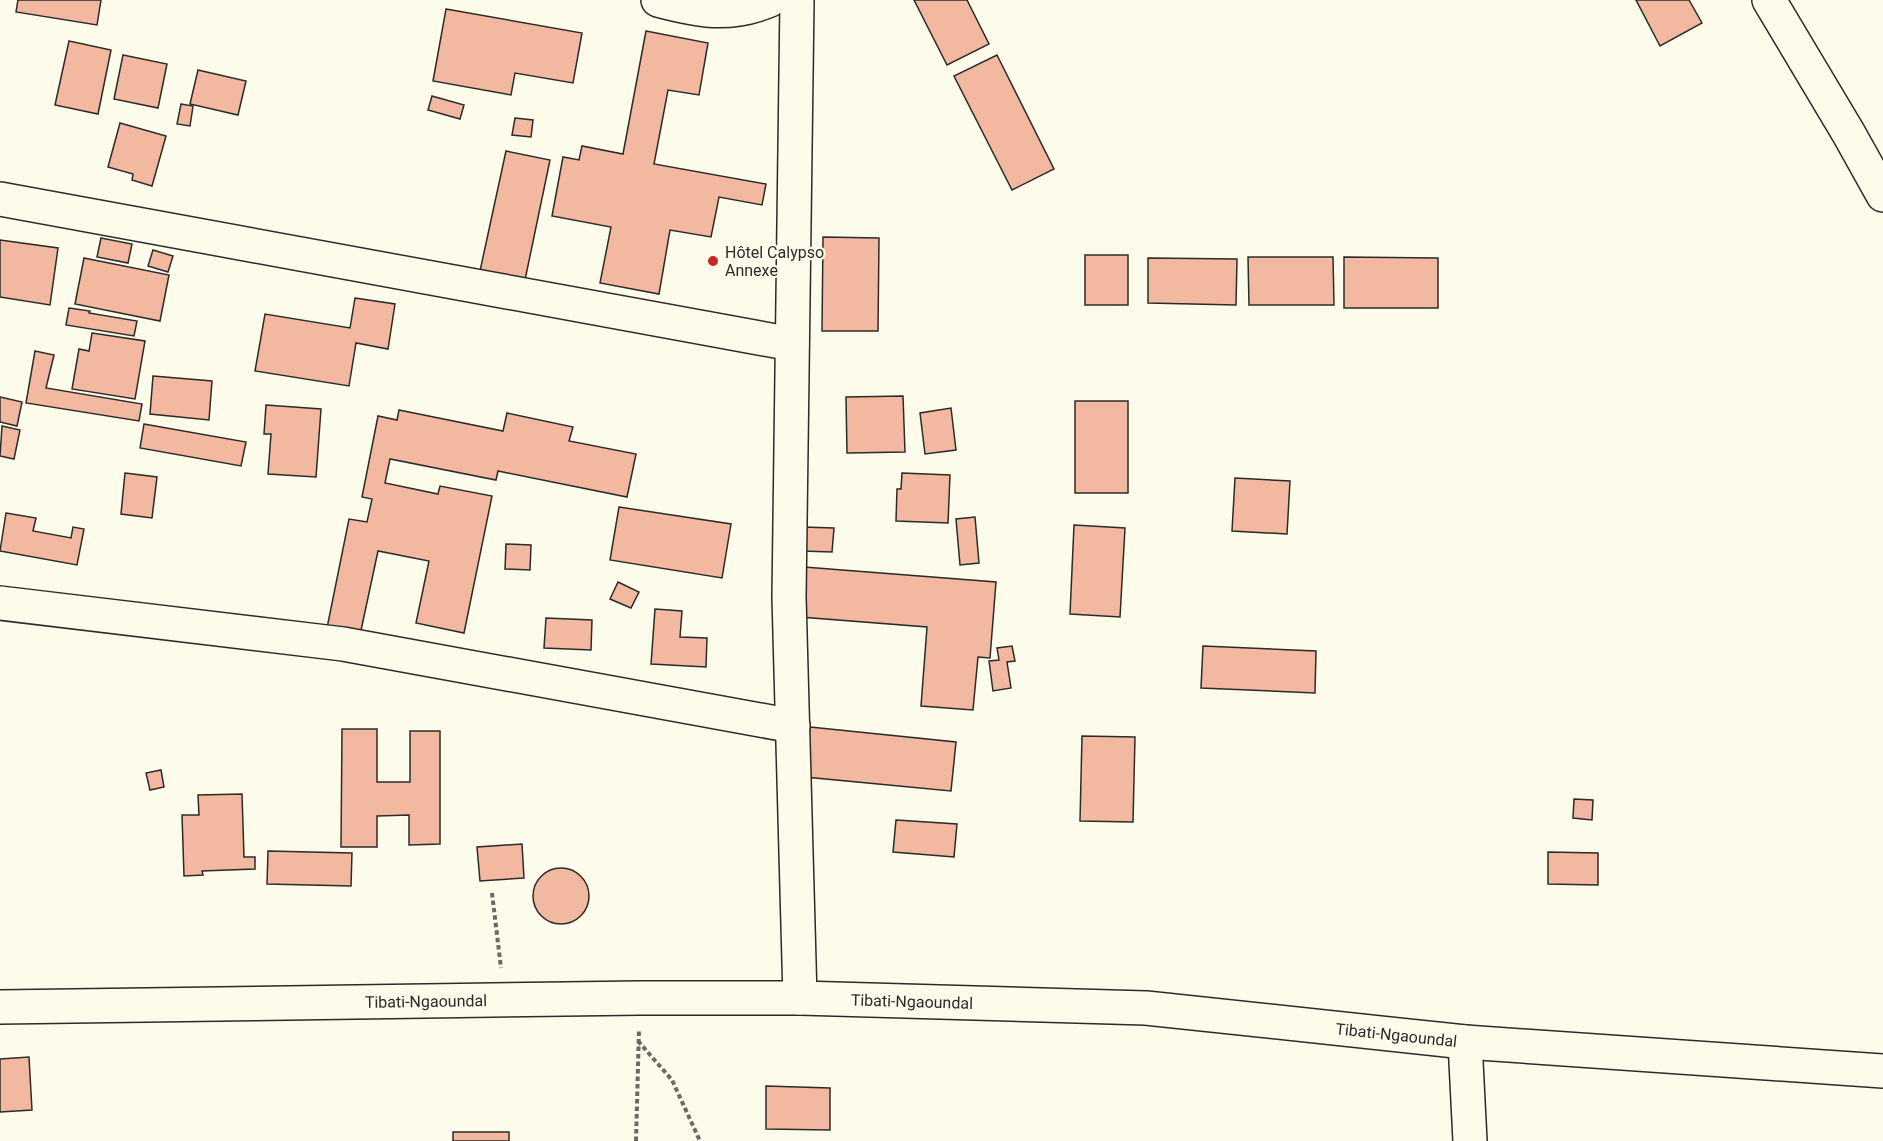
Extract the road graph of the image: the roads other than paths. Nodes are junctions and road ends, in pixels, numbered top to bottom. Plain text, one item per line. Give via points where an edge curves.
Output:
1 (658, 0) edge
2 (770, 0) edge
3 (797, 0) edge
4 (1769, 0) edge
5 (1883, 195) edge
6 (0, 199) edge
7 (792, 344) junction
8 (0, 603) edge
9 (793, 726) junction
10 (800, 998) junction
11 (0, 1007) edge
12 (1465, 1042) junction
13 (1883, 1060) edge
14 (1821, 1065) junction
15 (1883, 1071) edge
16 (1470, 1141) edge

1 - 2 main road via 694,10 726,12
3 - 7 main road
4 - 5 main road
6 - 7 main road
7 - 9 main road via 789,597
8 - 9 main road via 343,644
9 - 10 main road
10 - 11 main road, Tibati-Ngaoundal
10 - 12 main road, Tibati-Ngaoundal via 1146,1008
12 - 14 main road, Tibati-Ngaoundal
12 - 16 main road
13 - 14 main road, Tibati-Ngaoundal
14 - 15 main road, Tibati-Ngaoundal

